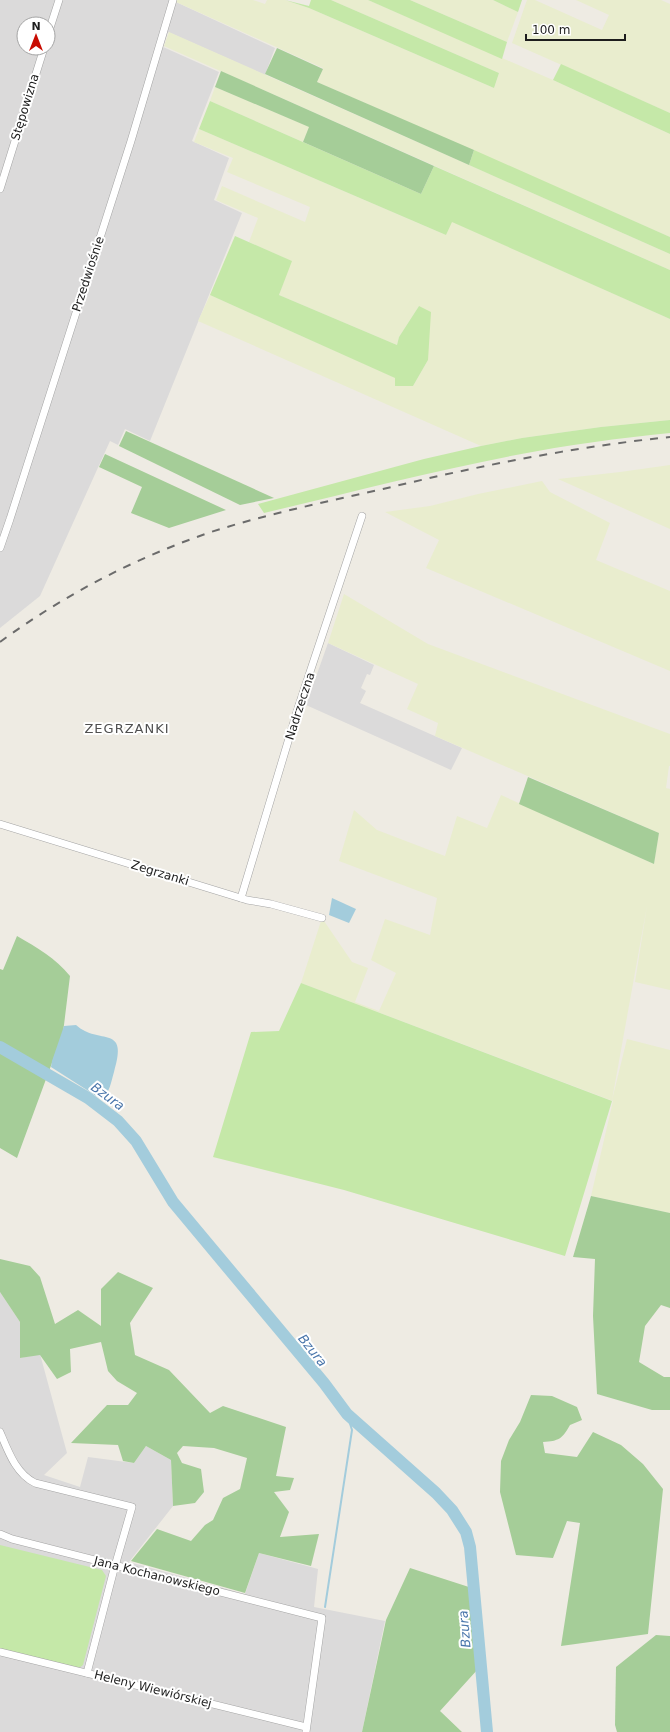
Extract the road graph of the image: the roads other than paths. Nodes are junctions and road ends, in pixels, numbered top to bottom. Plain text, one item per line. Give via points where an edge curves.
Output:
1 (59, 0) edge
2 (173, 0) edge
3 (54, 16) edge
4 (42, 56) edge
5 (0, 189) edge
6 (362, 516) dead end
7 (0, 548) edge
8 (0, 824) edge
9 (241, 898) junction
10 (322, 918) dead end
11 (0, 1432) edge
12 (0, 1534) edge
13 (116, 1565) junction
14 (0, 1652) edge
15 (87, 1673) junction
16 (306, 1729) edge

1 - 3 street
2 - 7 street, Przedwiośnie via 131,141
4 - 5 street, Stępowizna
6 - 9 street, Nadrzeczna via 299,705
8 - 9 street, Zegrzanki
9 - 10 street, Zegrzanki
11 - 13 street via 19,1469 30,1481 132,1507
12 - 13 street, Jana Kochanowskiego
13 - 15 street
13 - 16 street, Jana Kochanowskiego via 322,1618
14 - 15 street, Heleny Wiewiórskiej
15 - 16 street, Heleny Wiewiórskiej

